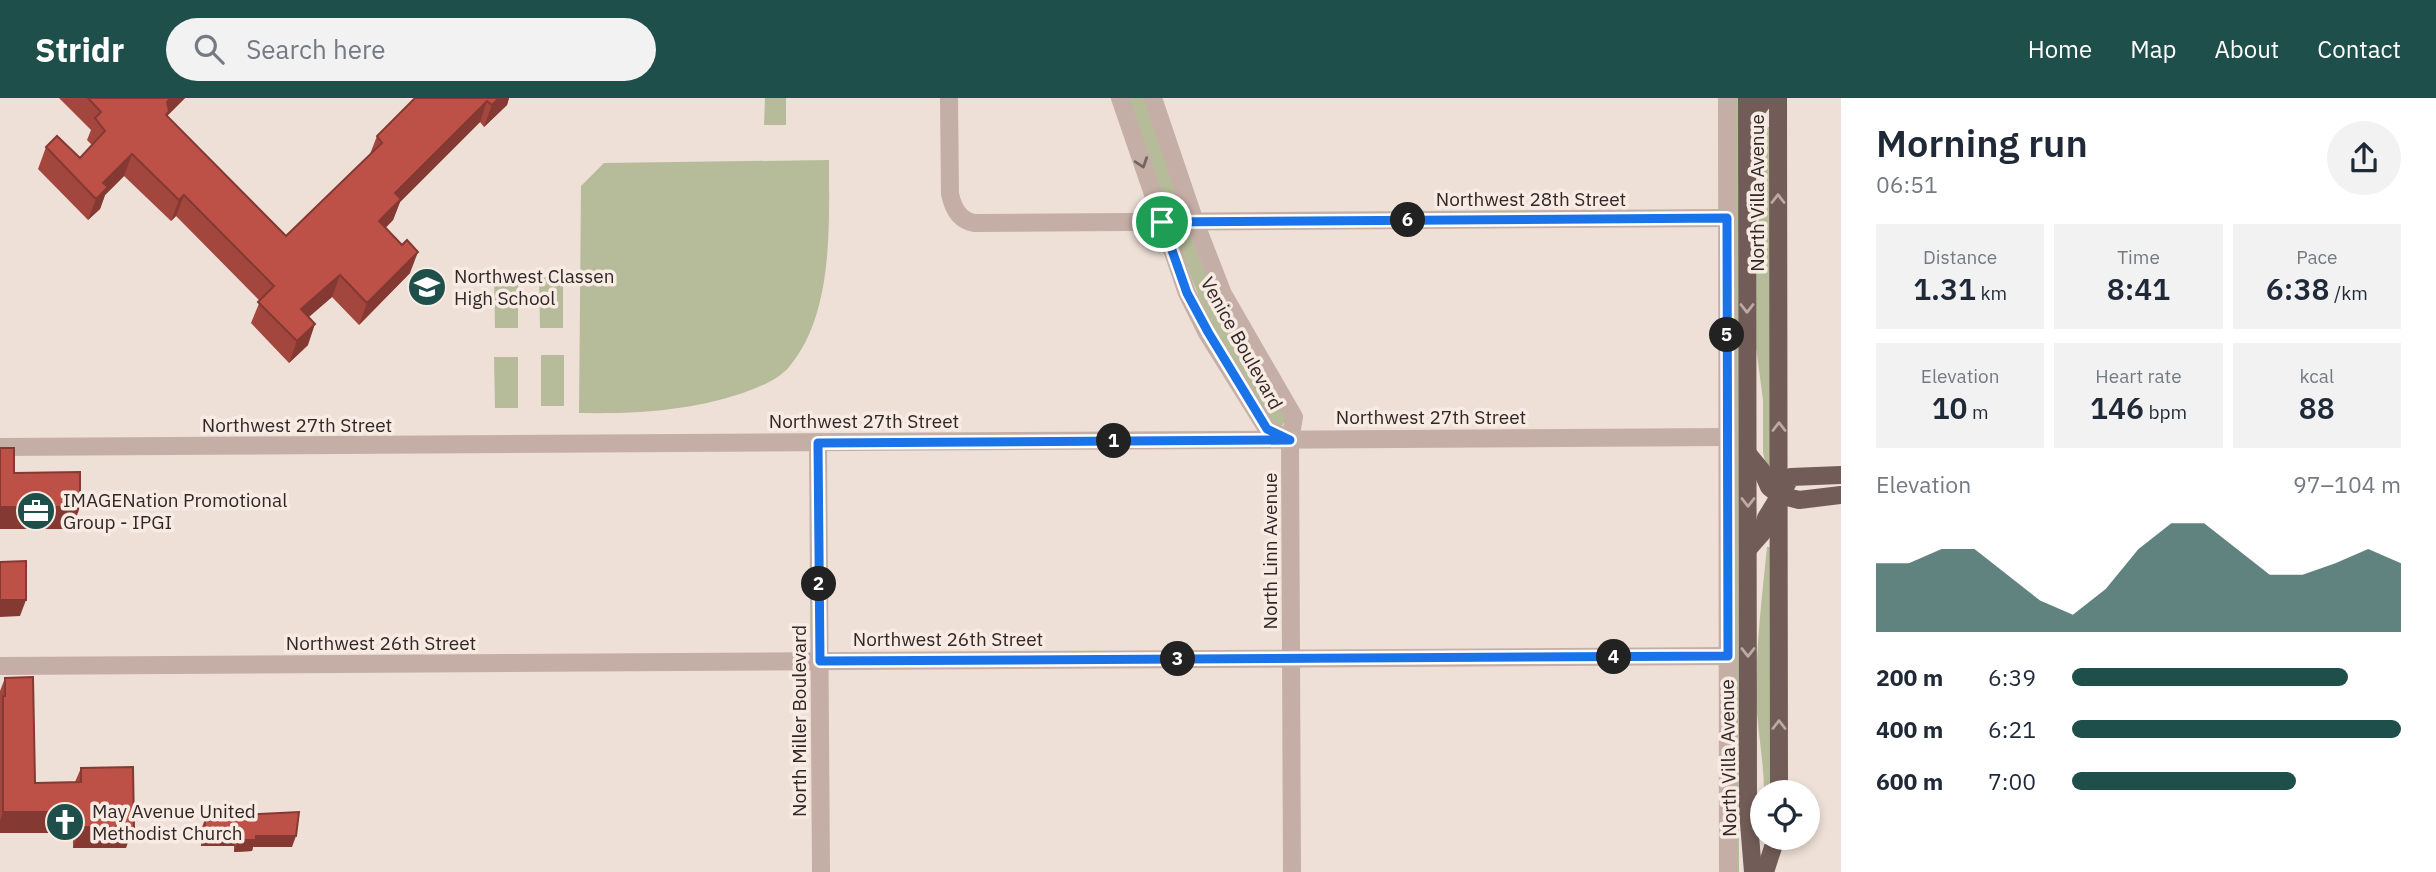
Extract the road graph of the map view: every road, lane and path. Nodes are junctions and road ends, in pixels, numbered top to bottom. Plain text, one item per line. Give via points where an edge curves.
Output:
1 (949, 98) edge
2 (1120, 98) edge
3 (1153, 98) edge
4 (1727, 98) edge
5 (1747, 98) edge
6 (1763, 98) edge
7 (1778, 98) edge
8 (1747, 122) junction
9 (1727, 218) junction
10 (1162, 222) junction
11 (1195, 222) junction
12 (1728, 437) junction
13 (1290, 440) junction
14 (818, 443) junction
15 (0, 447) edge
16 (1748, 454) junction
17 (1841, 475) edge
18 (1779, 495) junction
19 (1841, 495) edge
20 (1748, 550) junction
21 (1728, 656) junction
22 (1292, 659) junction
23 (820, 661) junction
24 (0, 666) edge
25 (1779, 780) edge
26 (1748, 811) joint
27 (1772, 850) edge
28 (1776, 850) edge
29 (821, 872) edge
30 (1292, 872) edge
31 (1728, 872) edge
32 (1753, 872) edge
33 (1765, 872) edge
34 (1778, 872) edge

1 - 10 street, Northwest 28th Street via 950,194 959,215 974,223
2 -> 10 street, Venice Boulevard
3 - 11 street, Venice Boulevard
4 - 9 street, North Villa Avenue
5 - 8 main road, North Villa Avenue
6 - 8 main road
18 -> 7 main road, North Villa Avenue
8 -> 16 main road, North Villa Avenue
9 - 11 street, Northwest 28th Street
9 - 12 street, North Villa Avenue
10 - 11 street, Northwest 28th Street
10 - 13 street, Venice Boulevard via 1187,293 1208,332 1267,429
11 - 13 street, Venice Boulevard via 1223,294 1294,417
12 - 13 street, Northwest 27th Street
12 - 21 street, North Villa Avenue
13 - 14 street, Northwest 27th Street
13 - 22 street, North Linn Avenue
14 - 15 street, Northwest 27th Street
14 - 23 street, North Miller Boulevard
16 - 18 main road
16 -> 20 main road, North Villa Avenue
17 - 18 main road via 1791,477
18 - 19 main road via 1799,500
18 - 20 main road via 1762,533
25 -> 18 main road, North Villa Avenue
20 -> 26 main road, North Villa Avenue
21 - 22 street, Northwest 26th Street
21 - 31 street, North Villa Avenue
22 - 23 street, Northwest 26th Street
22 - 30 street, North Linn Avenue
23 - 24 street, Northwest 26th Street
23 - 29 street, North Miller Boulevard
26 - 32 main road, North Villa Avenue
27 - 33 main road
28 - 34 main road

